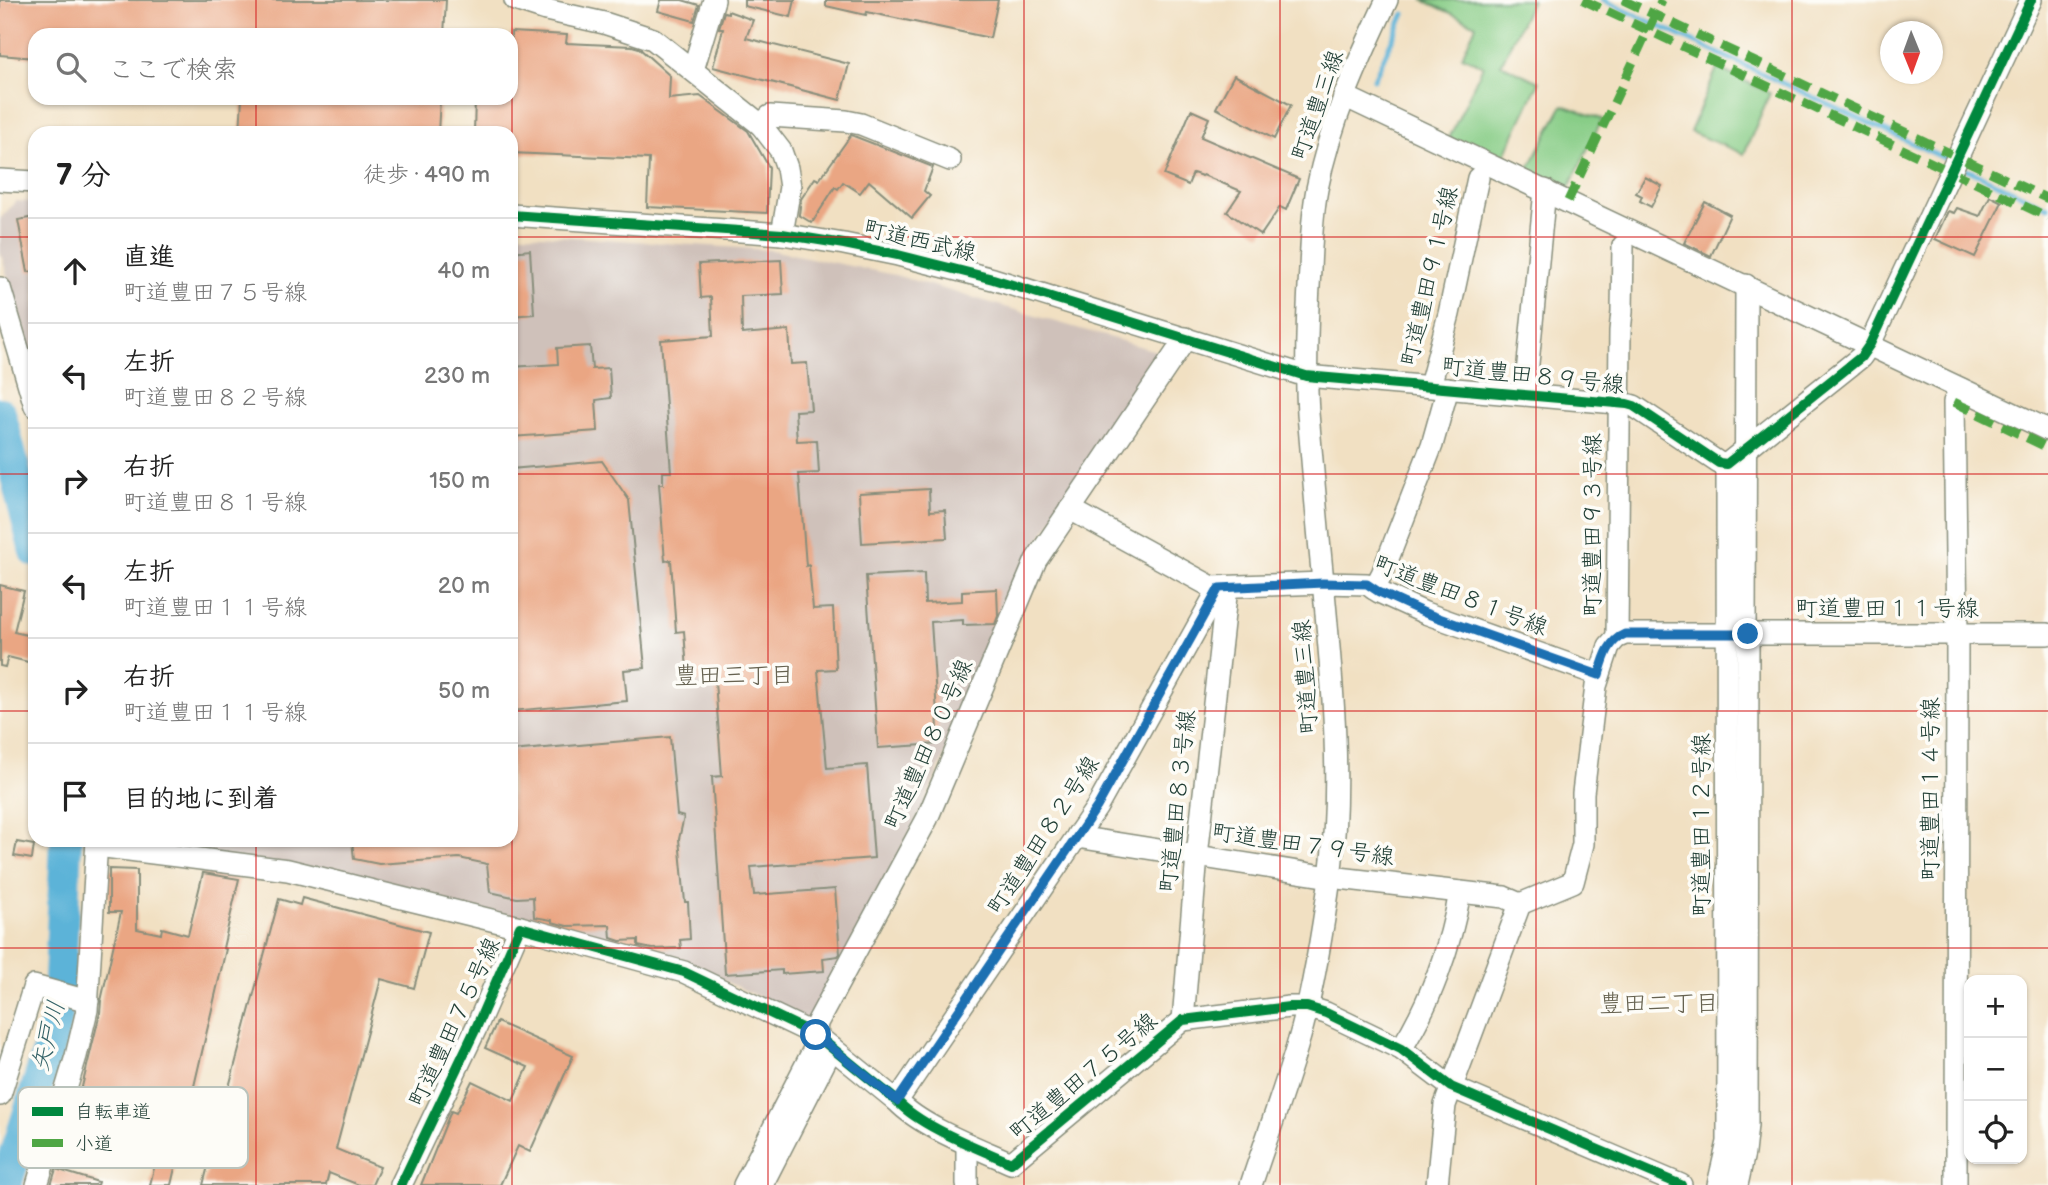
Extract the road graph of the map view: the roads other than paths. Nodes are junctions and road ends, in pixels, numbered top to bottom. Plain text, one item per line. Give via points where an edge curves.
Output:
1 (515, 0) edge
2 (714, 0) edge
3 (1387, 0) edge
4 (2031, 0) edge
5 (693, 70) junction
6 (1345, 96) junction
7 (761, 125) junction
8 (950, 159) dead end
9 (1478, 178) dead end
10 (0, 180) edge
11 (28, 182) edge
12 (1545, 194) junction
13 (518, 215) edge
14 (782, 234) junction
15 (1623, 246) dead end
16 (1740, 286) junction
17 (0, 288) edge
18 (1186, 338) junction
19 (1868, 347) junction
20 (1306, 376) junction
21 (28, 382) edge
22 (1439, 387) junction
23 (1959, 391) junction
24 (1525, 394) junction
25 (1619, 402) junction
26 (2048, 430) edge
27 (1736, 457) junction
28 (1070, 509) junction
29 (1323, 583) junction
30 (1223, 588) junction
31 (1374, 589) junction
32 (1740, 634) junction
33 (1956, 634) junction
34 (2048, 634) edge
35 (1617, 637) junction
36 (1599, 675) junction
37 (1078, 834) junction
38 (97, 847) edge
39 (125, 847) edge
40 (1197, 856) junction
41 (1330, 877) junction
42 (1460, 892) junction
43 (1520, 904) junction
44 (520, 926) junction
45 (88, 1001) junction
46 (1307, 1007) junction
47 (1183, 1020) junction
48 (824, 1042) junction
49 (1401, 1049) junction
50 (67, 1087) edge
51 (1451, 1087) junction
52 (0, 1095) edge
53 (897, 1101) junction
54 (967, 1144) junction
55 (42, 1168) edge
56 (37, 1185) edge
57 (401, 1185) edge
58 (744, 1185) edge
59 (762, 1185) edge
60 (967, 1185) edge
61 (1251, 1185) edge
62 (1437, 1185) edge
63 (1681, 1185) edge
64 (1718, 1185) edge
65 (1737, 1185) edge
66 (1955, 1185) edge

1 - 5 street via 653,39
2 - 5 street
3 - 6 street, 町道豊三線
4 - 19 street
5 - 7 street
6 - 12 street
6 - 20 street, 町道豊三線 via 1312,223
7 - 8 street via 770,116 846,121
7 - 14 street via 781,151 787,168 790,187
9 - 22 street, 町道豊田９１号線 via 1448,314
10 - 11 street
12 - 16 street
12 - 24 street
13 - 14 street, 町道西武線
14 - 18 street, 町道西武線 via 979,275
15 - 25 street, 町道豊田９３号線
16 - 19 street
16 - 27 street, 町道豊田１２号線
17 - 21 street
18 - 20 street, 町道西武線
18 - 28 street, 町道豊田８０号線
19 - 23 street
19 - 27 street
20 - 22 street, 町道豊田８９号線
20 - 29 street, 町道豊三線
22 - 24 street, 町道豊田８９号線
22 - 31 street, 町道豊田９１号線 via 1432,445
23 - 26 street
23 - 33 street, 町道豊田１４号線 via 1954,402
24 - 25 street, 町道豊田８９号線
25 - 27 street, 町道豊田８９号線 via 1634,406 1719,463
25 - 35 street, 町道豊田９３号線
27 - 32 street, 町道豊田１２号線
28 - 30 street, 町道豊田８１号線 via 1212,587
28 - 48 street, 町道豊田８０号線 via 1030,573 927,819 817,1023
29 - 30 street, 町道豊田８１号線
29 - 31 street, 町道豊田８１号線 via 1367,584
29 - 41 street, 町道豊三線 via 1336,751
30 - 37 street, 町道豊田８２号線
30 - 40 street, 町道豊田８３号線
31 - 36 street, 町道豊田８１号線 via 1425,613
32 - 33 street, 町道豊田１１号線
32 - 35 street, 町道豊田１１号線
32 - 64 street, 町道豊田１２号線 via 1728,1143
32 - 65 street via 1747,1125
33 - 34 street, 町道豊田１１号線
33 - 66 street, 町道豊田１４号線
35 - 36 street
36 - 43 street via 1583,793 1583,844 1573,882
37 - 40 street, 町道豊田７９号線
37 - 53 street, 町道豊田８２号線
38 - 45 street
39 - 44 street via 288,870
40 - 41 street, 町道豊田７９号線
40 - 47 street, 町道豊田８３号線
41 - 42 street, 町道豊田７９号線
41 - 46 street, 町道豊三線
42 - 43 street, 町道豊田７９号線 via 1504,897
42 - 49 street via 1438,972
43 - 51 street
44 - 48 street, 町道豊田７５号線 via 684,972
44 - 57 street, 町道豊田７５号線
45 - 50 street
45 - 52 street via 34,986
46 - 47 street, 町道豊田７５号線
46 - 49 street, 町道豊田７５号線
46 - 61 street, 町道豊三線
47 - 54 street, 町道豊田７５号線 via 1011,1163
48 - 53 street, 町道豊田７５号線
48 - 58 street, 町道豊田８０号線 via 814,1049
48 - 59 street
49 - 51 street, 町道豊田７５号線
51 - 62 street
51 - 63 street, 町道豊田７５号線
53 - 54 street, 町道豊田７５号線 via 907,1112
54 - 60 street
55 - 56 street

